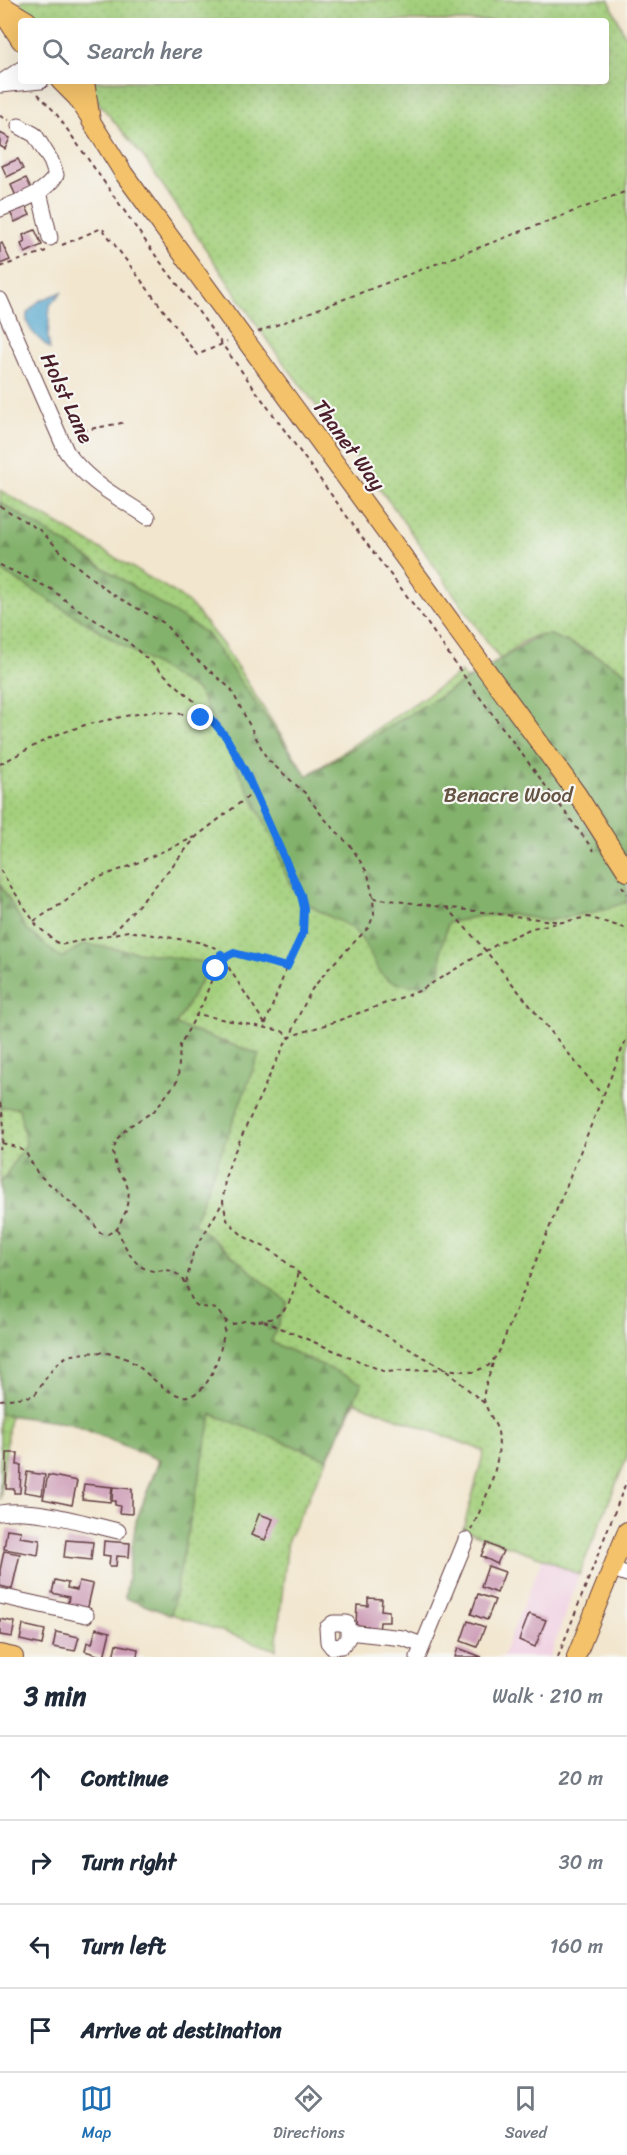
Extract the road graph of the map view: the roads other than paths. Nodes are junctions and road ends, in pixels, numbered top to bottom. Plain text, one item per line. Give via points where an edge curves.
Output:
1 (0, 4) edge
2 (0, 9) edge
3 (23, 18) edge
4 (18, 36) edge
5 (18, 71) edge
6 (0, 84) edge
7 (64, 84) edge
8 (86, 84) edge
9 (43, 86) edge
10 (92, 120) junction
11 (19, 126) dead end
12 (39, 192) junction
13 (0, 209) edge
14 (50, 238) dead end
15 (0, 300) edge
16 (148, 517) dead end
17 (577, 794) junction
18 (627, 853) edge
19 (623, 878) edge
20 (0, 1513) edge
21 (118, 1530) dead end
22 (627, 1531) edge
23 (466, 1540) road end
24 (619, 1571) edge
25 (0, 1596) edge
26 (86, 1615) dead end
27 (348, 1632) dead end
28 (420, 1651) edge
29 (0, 1654) edge
30 (14, 1657) edge
31 (576, 1657) edge

1 - 3 main road
2 - 4 main road
5 - 6 street
6 - 9 street
7 - 10 main road, Thanet Way
8 - 10 main road, Thanet Way
10 - 17 main road, Thanet Way via 124,174
11 - 12 street via 35,135 56,175
12 - 13 street
12 - 14 street
15 - 16 street, Holst Lane via 66,451 92,482
17 - 18 main road, Thanet Way
17 - 19 main road, Thanet Way
20 - 21 street via 32,1513
22 - 24 main road
23 - 28 street
24 - 31 main road
25 - 26 street
27 - 28 street via 403,1638
29 - 30 main road

